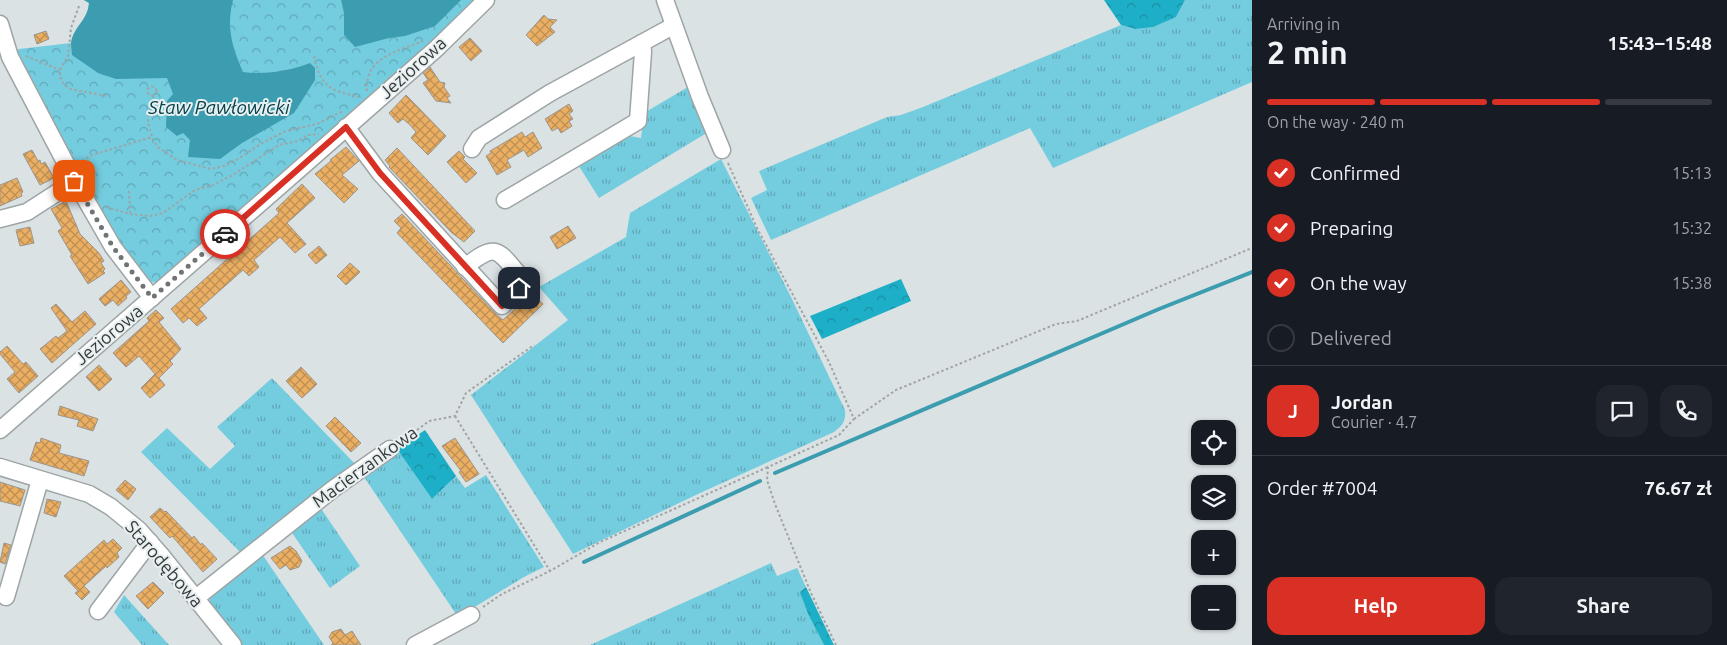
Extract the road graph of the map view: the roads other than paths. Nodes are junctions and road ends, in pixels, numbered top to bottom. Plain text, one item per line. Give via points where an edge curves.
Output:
1 (486, 0) edge
2 (665, 0) edge
3 (0, 24) edge
4 (673, 26) junction
5 (642, 43) junction
6 (5, 59) edge
7 (341, 132) junction
8 (472, 149) dead end
9 (722, 150) road end
10 (71, 175) junction
11 (505, 200) dead end
12 (0, 219) edge
13 (465, 267) dead end
14 (152, 298) junction
15 (0, 430) edge
16 (390, 450) road end
17 (0, 467) edge
18 (40, 480) junction
19 (150, 542) junction
20 (6, 597) dead end
21 (196, 598) junction
22 (98, 611) dead end
23 (471, 615) road end
24 (232, 645) edge
25 (415, 645) edge

1 - 7 street, Jeziorowa via 437,48
2 - 4 street
3 - 6 street
4 - 5 street
4 - 9 street
5 - 8 street via 550,93 479,138
5 - 11 street via 638,121
6 - 10 street
7 - 13 street
7 - 14 street, Jeziorowa
10 - 12 street via 27,212
10 - 14 street via 113,247
14 - 15 street, Jeziorowa
16 - 21 street, Macierzankowa via 333,489
17 - 18 street, Starodębowa
18 - 19 street, Starodębowa via 92,495
18 - 20 street
19 - 21 street, Starodębowa
19 - 22 street
21 - 24 street, Starodębowa
23 - 25 street

